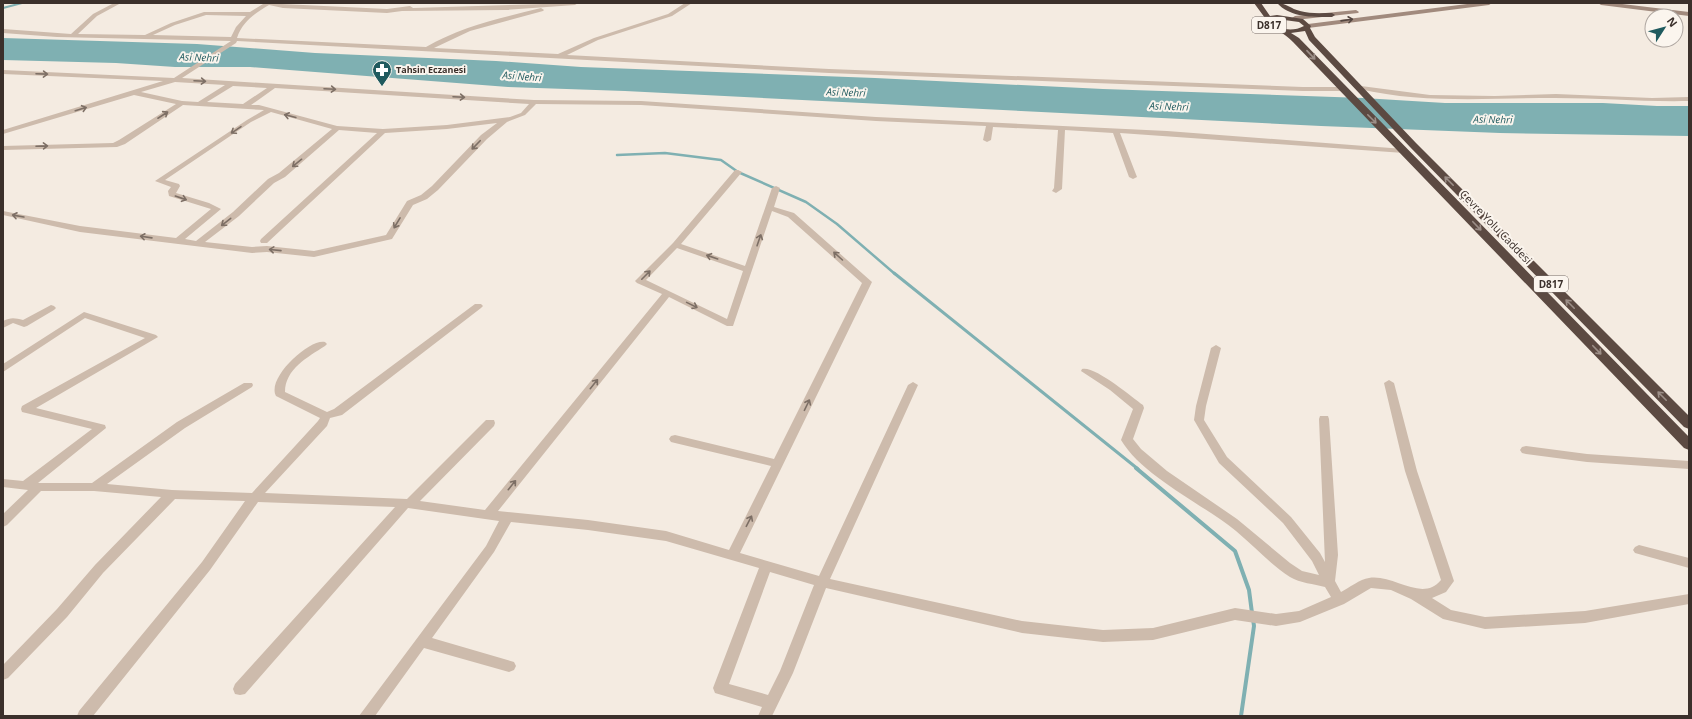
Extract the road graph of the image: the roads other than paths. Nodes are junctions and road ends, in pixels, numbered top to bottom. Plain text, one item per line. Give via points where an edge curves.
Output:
1 (118, 3) edge
2 (347, 3) edge
3 (423, 3) edge
4 (575, 3) edge
5 (689, 3) edge
6 (1257, 3) edge
7 (1274, 3) edge
8 (1280, 3) edge
9 (1434, 3) edge
10 (1489, 3) edge
11 (1601, 3) edge
12 (1645, 3) edge
13 (266, 4) edge
14 (552, 5) junction
15 (1419, 5) dead end
16 (334, 8) junction
17 (1689, 9) edge
18 (404, 10) junction
19 (1361, 12) dead end
20 (250, 14) junction
21 (1689, 14) edge
22 (1332, 15) junction
23 (1268, 18) junction
24 (1292, 18) junction
25 (1308, 27) junction
26 (1282, 30) junction
27 (3, 31) edge
28 (73, 35) junction
29 (146, 37) junction
30 (234, 41) junction
31 (428, 49) junction
32 (559, 56) junction
33 (3, 72) edge
34 (174, 80) junction
35 (233, 83) junction
36 (274, 86) junction
37 (1344, 91) junction
38 (1363, 91) junction
39 (134, 93) junction
40 (1689, 99) edge
41 (534, 102) junction
42 (182, 103) junction
43 (199, 104) junction
44 (246, 105) junction
45 (270, 110) junction
46 (506, 120) junction
47 (990, 125) junction
48 (337, 128) junction
49 (1062, 128) junction
50 (383, 131) junction
51 (1116, 131) junction
52 (3, 132) edge
53 (987, 140) dead end
54 (1405, 147) junction
55 (3, 148) edge
56 (738, 172) dead end
57 (1133, 178) dead end
58 (776, 188) dead end
59 (1056, 191) dead end
60 (770, 208) junction
61 (3, 214) edge
62 (264, 240) dead end
63 (178, 241) junction
64 (197, 244) junction
65 (676, 244) junction
66 (748, 270) junction
67 (668, 293) junction
68 (478, 306) dead end
69 (51, 308) dead end
70 (3, 325) edge
71 (322, 344) dead end
72 (1216, 348) dead end
73 (3, 368) edge
74 (1086, 371) dead end
75 (1389, 383) dead end
76 (248, 385) dead end
77 (913, 386) dead end
78 (326, 416) junction
79 (1324, 419) dead end
80 (490, 423) dead end
81 (1689, 424) edge
82 (675, 439) dead end
83 (1689, 445) edge
84 (1526, 450) dead end
85 (778, 464) junction
86 (1689, 464) edge
87 (3, 483) edge
88 (32, 486) junction
89 (94, 487) junction
90 (172, 494) junction
91 (256, 497) junction
92 (408, 504) junction
93 (488, 515) junction
94 (507, 518) junction
95 (3, 522) edge
96 (1639, 550) dead end
97 (732, 556) junction
98 (1689, 564) edge
99 (766, 566) junction
100 (822, 582) junction
101 (1329, 582) junction
102 (1416, 595) junction
103 (1689, 599) edge
104 (1339, 600) junction
105 (421, 641) junction
106 (509, 666) dead end
107 (3, 674) edge
108 (240, 689) dead end
109 (771, 703) junction
110 (84, 716) edge
111 (366, 716) edge
112 (765, 716) edge

1 - 28 street via 95,15
2 - 16 street
3 - 18 street
4 - 14 street
5 - 32 street via 670,15 596,39
6 - 23 highway, Çevre Yolu Caddesi / D817
7 - 24 highway, Çevre Yolu Caddesi / D817
8 - 22 highway via 1301,13
9 - 15 street
25 -> 10 street
11 - 21 street
12 - 17 street
13 - 16 street
13 - 20 street
14 - 18 street
14 - 31 street via 442,39
16 - 18 street
19 - 22 street
20 - 29 street via 206,13 173,24
20 - 30 street via 239,26
22 - 24 street
23 - 24 highway, D817
23 - 26 highway, Çevre Yolu Caddesi / D817 via 1268,24
24 - 25 highway, Çevre Yolu Caddesi / D817 via 1305,22
25 - 26 highway, D817 via 1300,31
25 - 38 highway, Çevre Yolu Caddesi / D817 via 1312,38
26 -> 37 highway, Çevre Yolu Caddesi / D817 via 1296,40
27 - 28 street
28 - 29 street
29 - 30 street
30 - 31 street
30 - 34 street
31 - 32 street
32 - 37 street via 829,71
33 -> 34 street
34 -> 35 street
34 - 39 street
35 - 36 street
35 - 43 street
36 -> 41 street
36 - 44 street
37 -> 54 highway, Çevre Yolu Caddesi / D817
38 - 40 street via 1442,97
38 - 54 highway, Çevre Yolu Caddesi / D817
39 - 42 street
52 -> 39 street
41 - 46 street via 523,114
41 - 47 street via 641,103
42 - 43 street
55 -> 42 street via 114,146
43 - 44 street
44 - 45 street
48 -> 45 street
45 -> 63 street via 249,121 159,181 176,186 172,194 217,209
46 - 50 street
46 -> 64 street via 484,137 435,188 410,203 389,237 314,254
47 - 49 street
47 - 53 street
48 - 50 street
48 -> 64 street
49 - 51 street
49 - 59 street
50 - 62 street
51 - 54 street
51 - 57 street
81 -> 54 highway, Çevre Yolu Caddesi / D817
54 -> 83 highway, Çevre Yolu Caddesi / D817
56 - 65 street
58 - 60 street
66 -> 60 street
85 -> 60 street via 867,282 791,215
63 -> 61 street via 80,229
63 - 64 street
66 -> 65 street
67 -> 65 street via 640,281
67 -> 66 street via 730,324
93 -> 67 street
68 - 78 street via 338,412
69 - 70 street via 24,324 12,320
71 - 78 street via 297,360 281,379 279,387 280,394
72 - 101 street via 1199,420 1223,460 1287,520 1316,557
73 - 88 street via 84,315 153,337 26,409 101,428
74 - 101 street via 1114,388 1139,408 1127,440 1162,473 1233,522 1295,574
75 - 102 street via 1411,471 1448,581 1444,588 1434,594
76 - 89 street via 187,421
77 - 100 street
78 - 91 street via 323,423
79 - 101 street via 1332,555
80 - 92 street
82 - 85 street
84 - 86 street via 1587,458
97 -> 85 street
87 - 88 street
88 - 89 street
88 - 95 street
89 - 90 street
90 - 91 street
90 - 107 street
91 - 92 street
91 - 110 street via 206,566
92 - 93 street
92 - 108 street
93 - 94 street
94 - 97 street via 588,525 666,536
94 - 105 street via 490,549
96 - 98 street
97 - 99 street
99 - 100 street
99 - 109 street via 720,688
100 - 104 street via 1022,627 1102,636 1153,634 1235,614 1276,620 1300,616
100 - 109 street via 786,673
101 - 104 street
102 - 103 street via 1448,615 1484,623 1585,617
102 - 104 street via 1392,585 1369,583
105 - 106 street
105 - 111 street
109 - 112 street

